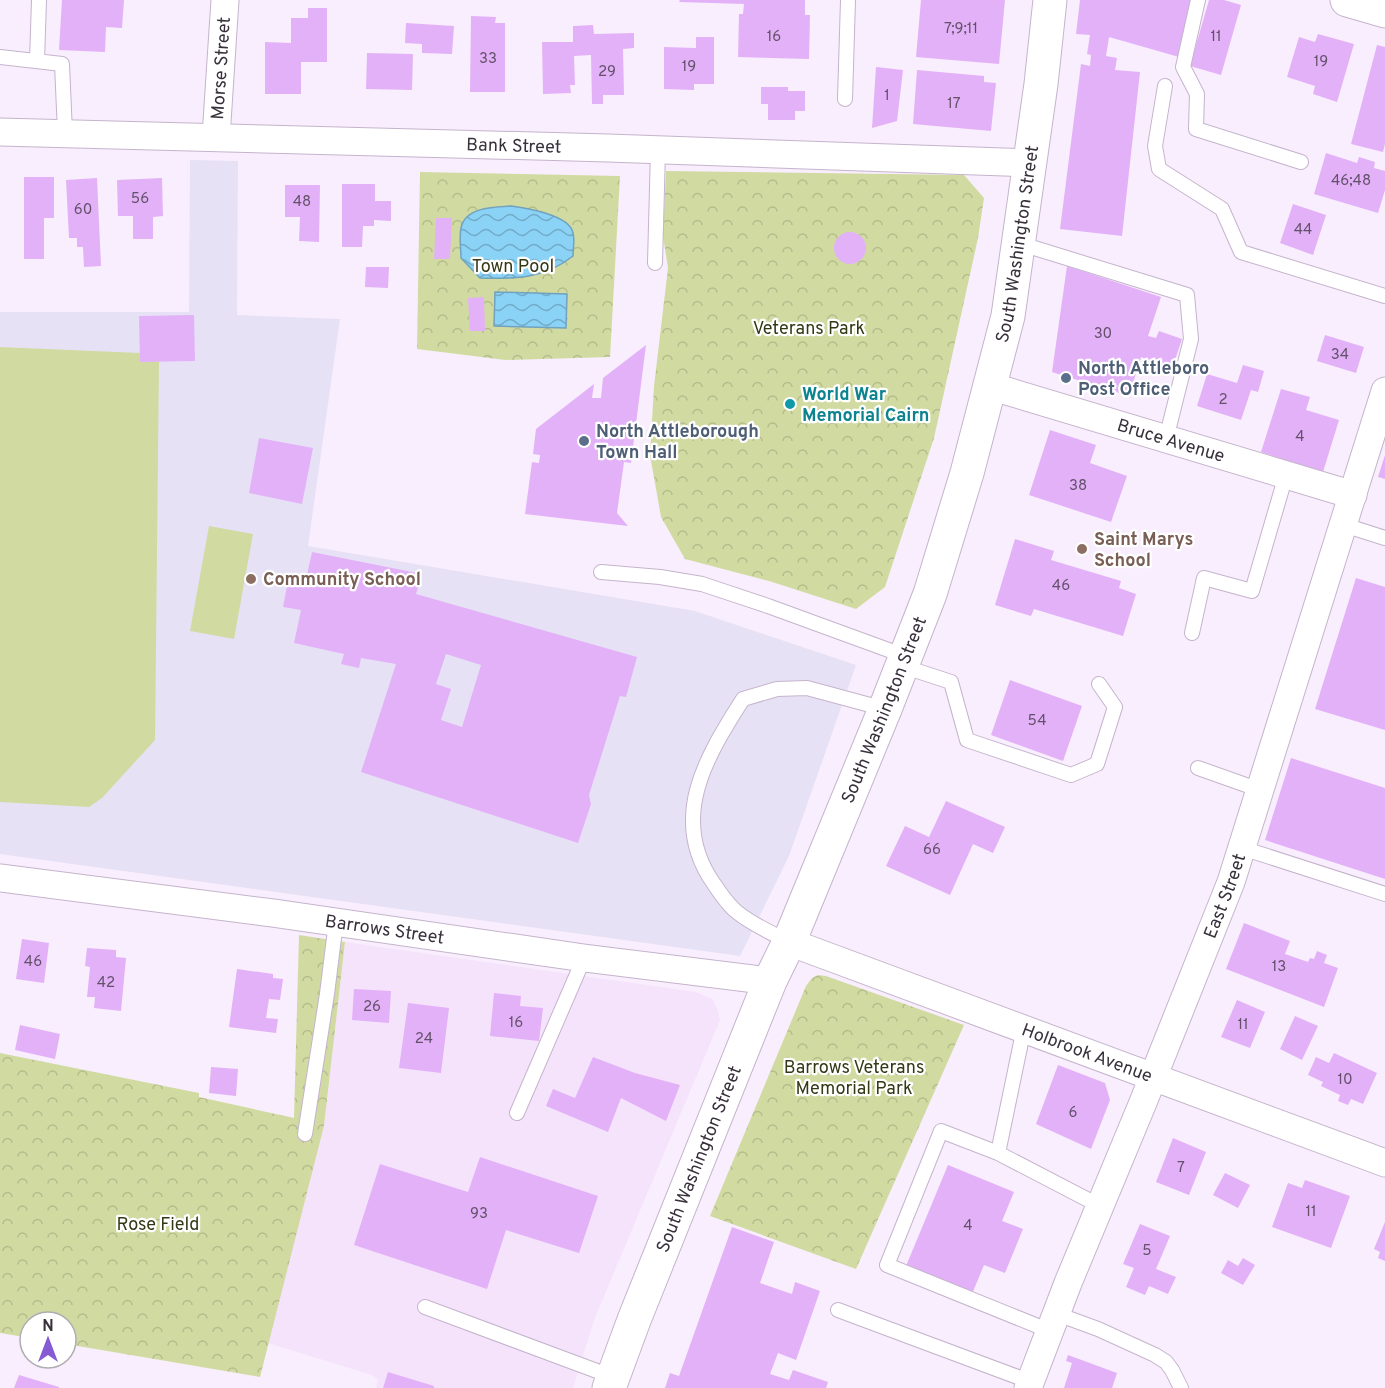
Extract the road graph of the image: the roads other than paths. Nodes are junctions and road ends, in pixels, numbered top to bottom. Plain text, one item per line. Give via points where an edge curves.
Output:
1 (39, 0) edge
2 (225, 0) edge
3 (849, 0) edge
4 (1050, 0) edge
5 (1198, 0) edge
6 (1347, 0) edge
7 (1385, 11) edge
8 (0, 57) edge
9 (37, 61) junction
10 (1165, 86) dead end
11 (845, 99) dead end
12 (0, 132) edge
13 (65, 133) junction
14 (216, 137) junction
15 (658, 150) junction
16 (1301, 162) dead end
17 (1029, 163) junction
18 (1018, 243) junction
19 (655, 263) dead end
20 (1385, 296) edge
21 (990, 386) junction
22 (1385, 391) edge
23 (1166, 439) junction
24 (1286, 475) junction
25 (1353, 495) junction
26 (1344, 525) junction
27 (1385, 538) edge
28 (601, 572) dead end
29 (1192, 633) dead end
30 (903, 661) junction
31 (1099, 684) dead end
32 (885, 709) junction
33 (1198, 768) dead end
34 (1260, 790) junction
35 (1242, 848) junction
36 (0, 878) edge
37 (1385, 894) edge
38 (336, 921) junction
39 (789, 942) junction
40 (584, 958) junction
41 (770, 981) junction
42 (1024, 1028) junction
43 (1154, 1076) junction
44 (517, 1113) dead end
45 (305, 1134) dead end
46 (998, 1153) junction
47 (1385, 1163) edge
48 (1100, 1206) junction
49 (426, 1307) dead end
50 (838, 1310) dead end
51 (1053, 1322) junction
52 (611, 1382) edge
53 (1029, 1385) edge
54 (1181, 1388) edge

1 - 9 lane
2 - 14 street, Morse Street
3 - 11 lane
4 - 17 main road, South Washington Street
5 - 16 lane via 1184,67 1197,94 1196,129
6 - 7 main road
8 - 9 lane
9 - 13 lane via 63,64
10 - 20 lane via 1155,146 1159,170 1222,209 1241,252
12 - 13 street, Bank Street
13 - 14 street, Bank Street
14 - 15 street, Bank Street
15 - 17 street, Bank Street
15 - 19 lane
17 - 18 main road, South Washington Street
18 - 21 main road, South Washington Street via 1008,316
18 - 23 lane via 1187,295 1191,339
21 - 23 street, Bruce Avenue
21 - 30 main road, South Washington Street via 930,594
22 - 25 street, East Street
23 - 24 street, Bruce Avenue
24 - 25 street, Bruce Avenue
24 - 29 lane via 1252,591 1204,578
25 - 26 street, East Street
26 - 27 lane
26 - 34 street, East Street
28 - 30 lane via 702,584 768,606
30 - 31 lane via 951,682 967,740 1071,775 1097,764 1115,707
30 - 32 main road, South Washington Street
32 - 39 main road, South Washington Street
32 - 39 lane via 807,688 777,689 743,699 715,742 692,807 692,834 702,868 737,912
33 - 34 lane
34 - 35 street, East Street
35 - 37 lane
35 - 43 street, East Street
36 - 38 street, Barrows Street
38 - 40 street, Barrows Street
38 - 45 lane
39 - 41 main road, South Washington Street
39 - 42 street, Holbrook Avenue
40 - 41 street, Barrows Street
40 - 44 lane
41 - 52 main road, South Washington Street
42 - 43 street, Holbrook Avenue
42 - 46 lane
43 - 47 street, Holbrook Avenue
43 - 48 street, East Street
46 - 48 lane
46 - 51 lane via 941,1131 887,1265
48 - 51 street, East Street
49 - 52 lane
50 - 53 lane
51 - 53 street, East Street
51 - 54 lane via 1155,1354 1166,1362

